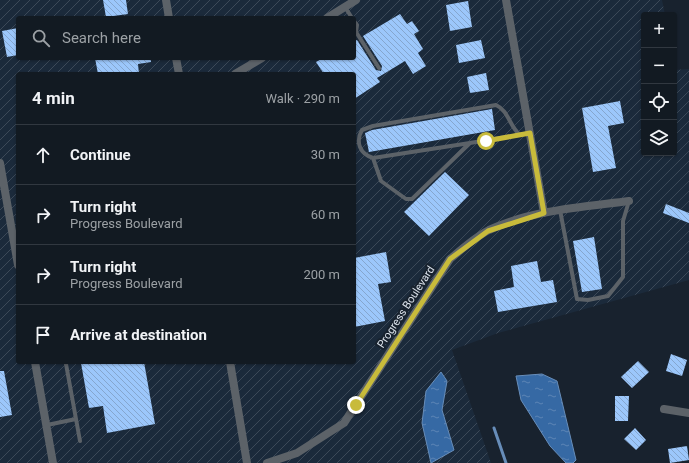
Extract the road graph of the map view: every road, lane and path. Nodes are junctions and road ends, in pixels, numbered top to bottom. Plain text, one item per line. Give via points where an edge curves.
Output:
1 (166, 0) edge
2 (356, 0) edge
3 (506, 0) edge
4 (345, 7) junction
5 (169, 16) edge
6 (330, 16) edge
7 (351, 16) edge
8 (356, 32) edge
9 (176, 60) edge
10 (259, 60) edge
11 (379, 68) dead end
12 (179, 72) edge
13 (238, 72) edge
14 (530, 133) junction
15 (520, 135) junction
16 (470, 143) junction
17 (373, 158) junction
18 (0, 162) edge
19 (2, 183) edge
20 (629, 201) joint
21 (560, 210) junction
22 (544, 213) junction
23 (16, 254) edge
24 (35, 364) edge
25 (66, 364) dead end
26 (230, 364) edge
27 (664, 410) dead end
28 (689, 413) edge
29 (76, 419) junction
30 (46, 425) junction
31 (80, 441) dead end
32 (53, 463) edge
33 (247, 463) edge
34 (267, 463) edge

1 - 5 street
2 - 4 street
3 - 14 street
4 - 6 street
4 - 7 lane
8 - 11 lane
9 - 12 street
10 - 13 street
14 - 15 lane
14 - 22 street
15 - 16 lane
15 - 17 lane via 503,108 496,105 362,130 358,137 359,148
16 - 17 lane
16 - 17 lane via 412,199 406,199 382,181
18 - 19 street
19 - 23 street
20 - 21 street, Progress Boulevard
20 - 21 lane via 623,221 623,276 608,296 588,300 577,299
21 - 22 street, Progress Boulevard
22 - 34 street, Progress Boulevard via 488,231 450,259 344,423 297,453
24 - 30 street
25 - 29 lane
26 - 33 street
27 - 28 street
29 - 30 lane
29 - 31 lane
30 - 32 street

